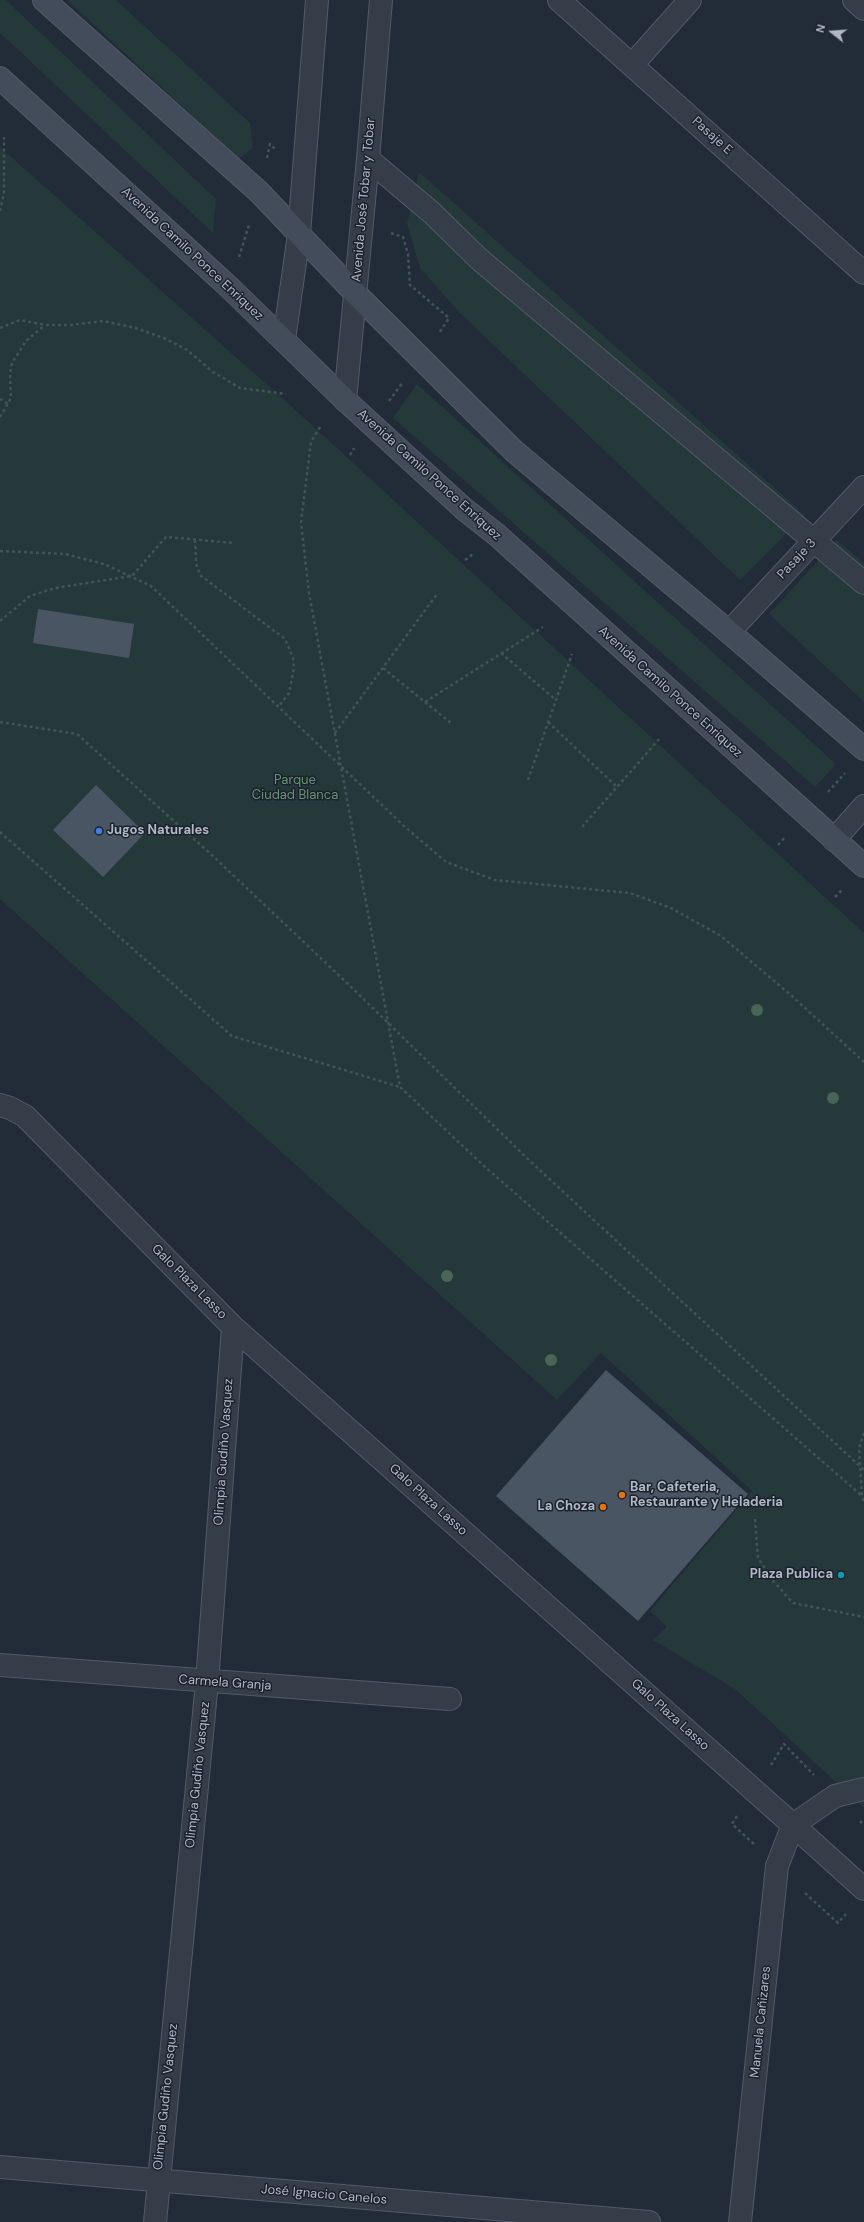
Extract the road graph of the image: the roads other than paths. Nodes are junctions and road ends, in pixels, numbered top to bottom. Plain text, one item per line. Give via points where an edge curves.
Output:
1 (44, 0) edge
2 (317, 0) edge
3 (381, 0) edge
4 (559, 0) edge
5 (690, 0) edge
6 (854, 0) edge
7 (864, 9) edge
8 (632, 65) junction
9 (0, 78) edge
10 (368, 159) junction
11 (299, 234) junction
12 (864, 273) edge
13 (355, 293) junction
14 (284, 340) junction
15 (345, 400) junction
16 (864, 487) edge
17 (815, 540) junction
18 (864, 583) edge
19 (730, 632) junction
20 (864, 749) edge
21 (864, 806) edge
22 (834, 840) junction
23 (864, 866) edge
24 (0, 1105) edge
25 (234, 1327) junction
26 (0, 1665) edge
27 (207, 1682) junction
28 (450, 1699) dead end
29 (864, 1789) edge
30 (793, 1825) junction
31 (864, 1889) edge
32 (0, 2167) edge
33 (158, 2181) junction
34 (155, 2222) edge
35 (649, 2222) edge
36 (740, 2222) edge

1 - 11 main road via 259,192
2 - 11 street
3 - 10 street, Avenida José Tobar y Tobar
4 - 8 street, Pasaje E
5 - 8 street
6 - 7 street
8 - 12 street, Pasaje E
9 - 14 main road, Avenida Camilo Ponce Enriquez
10 - 13 street, Avenida José Tobar y Tobar
10 - 17 street via 432,213 479,258
11 - 13 main road
11 - 14 street
13 - 15 street, Avenida José Tobar y Tobar
13 - 19 main road via 514,451
14 - 15 main road, Avenida Camilo Ponce Enriquez
15 - 22 main road, Avenida Camilo Ponce Enriquez
16 - 17 street, Pasaje 3
17 - 18 street
17 - 19 street, Pasaje 3
19 - 20 main road
21 - 22 street
22 - 23 main road, Avenida Camilo Ponce Enriquez
24 - 25 street, Galo Plaza Lasso via 25,1116
25 - 27 street, Olimpia Gudiño Vasquez
25 - 30 street, Galo Plaza Lasso
26 - 27 street, Carmela Granja
27 - 28 street, Carmela Granja
27 - 33 street, Olimpia Gudiño Vasquez
29 - 30 street via 835,1796
30 - 31 street, Galo Plaza Lasso
30 - 36 street, Manuela Cañizares via 777,1866
32 - 33 street, José Ignacio Canelos
33 - 34 street, Olimpia Gudiño Vasquez
33 - 35 street, José Ignacio Canelos

